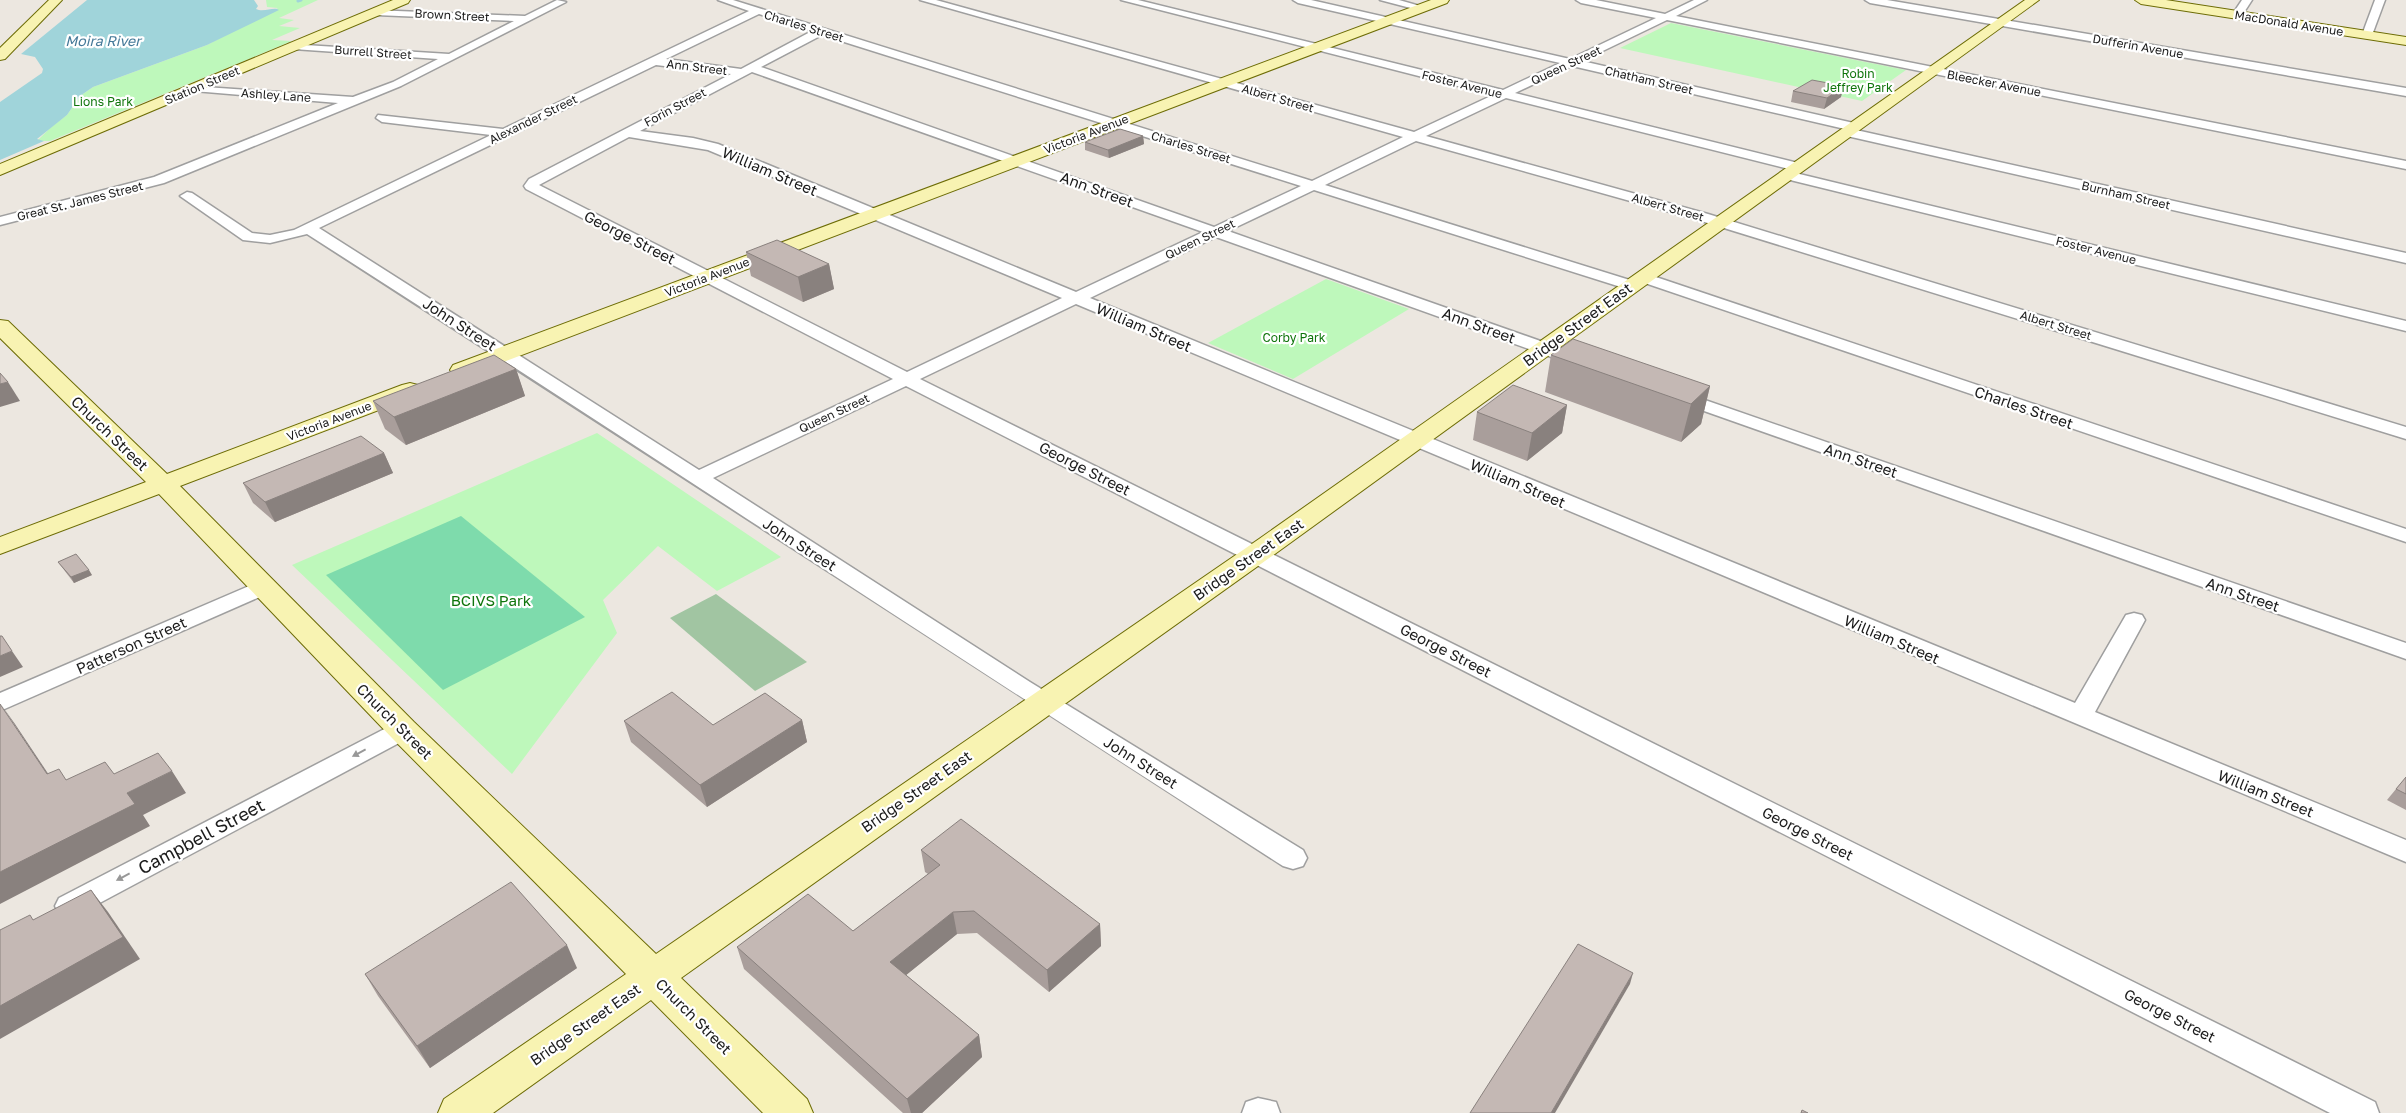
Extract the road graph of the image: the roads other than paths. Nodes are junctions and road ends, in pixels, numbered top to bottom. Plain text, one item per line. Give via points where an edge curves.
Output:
1 (56, 0) edge
2 (404, 0) edge
3 (723, 0) edge
4 (925, 0) edge
5 (1126, 0) edge
6 (1298, 0) edge
7 (1385, 0) edge
8 (1443, 0) edge
9 (1581, 0) edge
10 (1702, 0) edge
11 (1870, 0) edge
12 (2033, 0) edge
13 (2141, 0) edge
14 (2247, 0) edge
15 (2380, 0) edge
16 (562, 2) dead end
17 (1422, 8) junction
18 (758, 11) junction
19 (376, 12) junction
20 (2237, 15) junction
21 (1666, 17) junction
22 (528, 19) junction
23 (1388, 21) junction
24 (2001, 23) junction
25 (821, 31) junction
26 (2367, 35) junction
27 (2406, 40) edge
28 (293, 46) junction
29 (1318, 48) junction
30 (0, 56) edge
31 (452, 57) junction
32 (653, 62) junction
33 (1571, 62) junction
34 (746, 70) junction
35 (1932, 71) junction
36 (1223, 83) junction
37 (194, 88) junction
38 (2406, 92) edge
39 (1504, 94) junction
40 (358, 101) junction
41 (382, 118) dead end
42 (1116, 123) junction
43 (1850, 129) junction
44 (504, 133) junction
45 (625, 133) junction
46 (1414, 137) junction
47 (1016, 161) junction
48 (2406, 166) edge
49 (0, 170) edge
50 (1792, 171) junction
51 (1312, 185) junction
52 (531, 186) joint
53 (187, 196) dead end
54 (873, 214) junction
55 (0, 221) edge
56 (1721, 222) junction
57 (308, 228) junction
58 (1215, 232) junction
59 (2406, 258) edge
60 (707, 277) junction
61 (1636, 281) junction
62 (1076, 299) junction
63 (0, 326) edge
64 (2406, 326) edge
65 (1544, 349) junction
66 (505, 353) junction
67 (1579, 361) edge
68 (908, 379) junction
69 (1664, 391) edge
70 (2406, 433) edge
71 (1415, 440) junction
72 (698, 478) junction
73 (163, 484) junction
74 (2406, 536) edge
75 (0, 546) edge
76 (1256, 554) junction
77 (263, 586) junction
78 (2134, 620) dead end
79 (2406, 651) edge
80 (1044, 701) junction
81 (0, 703) edge
82 (2080, 717) junction
83 (403, 730) junction
84 (2406, 851) edge
85 (1293, 858) dead end
86 (43, 919) edge
87 (653, 976) junction
88 (459, 1113) edge
89 (792, 1113) edge
90 (2363, 1113) edge

1 - 30 street
2 - 19 street, Station Street
3 - 18 street, Charles Street
4 - 36 street, Albert Street
5 - 29 street, Foster Avenue
6 - 23 street, Chatham Street
7 - 17 street
8 - 17 street, Victoria Avenue
9 - 21 street, Bleecker Avenue
10 - 21 street, Queen Street
11 - 24 street, Dufferin Avenue
12 - 24 street, Bridge Street East
13 - 20 street, MacDonald Avenue
14 - 20 street
15 - 26 street
16 - 22 street, Great St. James Street
17 - 23 street, Victoria Avenue
18 - 25 street, Charles Street
18 - 32 street, Alexander Street
19 - 22 street, Brown Street
19 - 28 street, Station Street
20 - 26 street, MacDonald Avenue
21 - 33 street, Queen Street
21 - 35 street, Bleecker Avenue
22 - 31 street, Great St. James Street
23 - 29 street, Victoria Avenue
23 - 33 street, Chatham Street
24 - 35 street, Bridge Street East
24 - 38 street, Dufferin Avenue
25 - 34 street, Forin Street
25 - 42 street, Charles Street
26 - 27 street, MacDonald Avenue
28 - 31 street, Burrell Street
28 - 37 street, Station Street
29 - 36 street, Victoria Avenue
29 - 39 street, Foster Avenue
31 - 40 street, Great St. James Street
32 - 34 street, Ann Street
32 - 44 street, Alexander Street
33 - 39 street, Queen Street
33 - 43 street, Chatham Street
34 - 45 street, Forin Street
34 - 47 street, Ann Street
35 - 43 street, Bridge Street East
35 - 48 street, Bleecker Avenue
36 - 42 street, Victoria Avenue
36 - 46 street, Albert Street
37 - 40 street, Ashley Lane
37 - 49 street, Station Street
39 - 46 street, Queen Street
39 - 50 street, Foster Avenue
40 - 55 street, Great St. James Street via 159,180
41 - 44 street
42 - 47 street, Victoria Avenue
42 - 51 street, Charles Street
43 - 50 street, Bridge Street East
43 - 59 street, Burnham Street
44 - 57 street, Alexander Street
45 - 52 street, Forin Street
45 - 54 street, William Street via 704,144
46 - 51 street, Queen Street
46 - 56 street, Albert Street
47 - 54 street, Victoria Avenue
47 - 58 street, Ann Street
50 - 56 street, Bridge Street East
50 - 64 street, Foster Avenue
51 - 58 street, Queen Street
51 - 61 street, Charles Street
52 - 60 street, George Street
53 - 57 street, Alexander Street via 248,237 284,237
54 - 60 street, Victoria Avenue
54 - 62 street, William Street
56 - 61 street, Bridge Street East
56 - 70 street, Albert Street
57 - 66 street, John Street
58 - 62 street, Queen Street
58 - 65 street, Ann Street
60 - 66 street, Victoria Avenue
60 - 68 street, George Street
61 - 65 street, Bridge Street East
61 - 74 street, Charles Street
62 - 68 street, Queen Street
62 - 71 street, William Street
63 - 73 street, Church Street
65 - 67 street, Ann Street
65 - 71 street, Bridge Street East
66 - 72 street, John Street
66 - 73 street, Victoria Avenue
68 - 72 street, Queen Street
68 - 76 street, George Street
69 - 79 street, Ann Street
71 - 76 street, Bridge Street East
71 - 82 street, William Street
72 - 80 street, John Street
73 - 75 street, Victoria Avenue
73 - 77 street, Church Street
76 - 80 street, Bridge Street East
76 - 90 street, George Street
77 - 81 street, Patterson Street
77 - 83 street, Church Street
78 - 82 street
80 - 85 street, John Street
80 - 87 street, Bridge Street East
82 - 84 street, William Street
83 -> 86 street, Campbell Street
83 - 87 street, Church Street
87 - 88 street, Bridge Street East
87 - 89 street, Church Street

